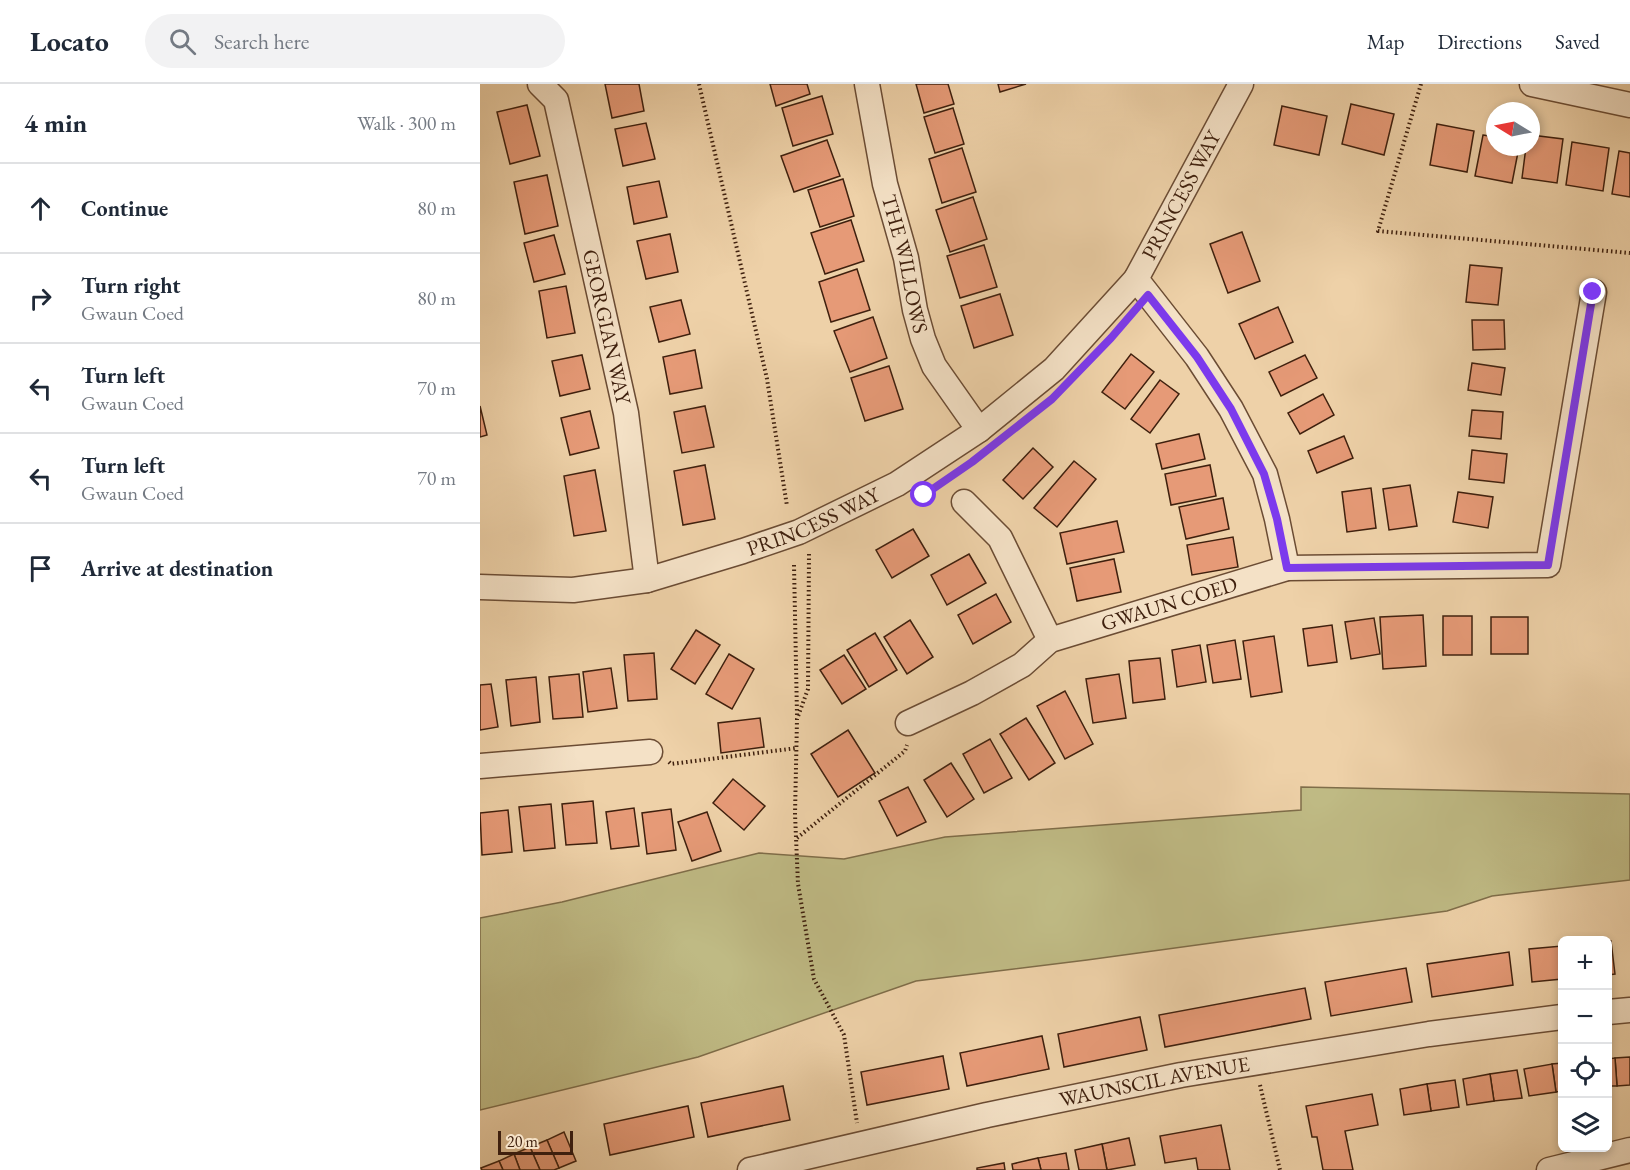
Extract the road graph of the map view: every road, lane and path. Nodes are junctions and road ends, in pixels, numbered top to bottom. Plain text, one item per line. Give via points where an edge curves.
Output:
1 (540, 84) edge
2 (699, 84) edge
3 (867, 84) edge
4 (1241, 84) edge
5 (1421, 84) edge
6 (1532, 84) edge
7 (1630, 105) edge
8 (1630, 253) edge
9 (1136, 279) junction
10 (1593, 292) dead end
11 (979, 430) junction
12 (964, 502) dead end
13 (787, 506) dead end
14 (818, 549) dead end
15 (794, 565) dead end
16 (1287, 568) junction
17 (647, 580) junction
18 (480, 587) edge
19 (1050, 640) junction
20 (797, 719) junction
21 (912, 721) joint
22 (797, 748) junction
23 (650, 752) joint
24 (480, 766) edge
25 (796, 838) junction
26 (1630, 1010) edge
27 (1612, 1012) edge
28 (1558, 1018) edge
29 (1254, 1064) junction
30 (860, 1146) junction
31 (1630, 1150) edge
32 (759, 1169) edge
33 (1280, 1170) edge
34 (1549, 1170) edge

1 - 17 street, GEORGIAN WAY via 556,100 626,413
2 - 13 path via 767,379
3 - 11 street, THE WILLOWS via 885,184 923,339 934,366
4 - 9 street, PRINCESS WAY
5 - 8 path via 1378,231
6 - 7 street
9 - 11 street, PRINCESS WAY via 1054,369
9 - 16 street via 1197,357 1231,409 1264,474
10 - 16 street, GWAUN COED via 1548,565
11 - 17 street, PRINCESS WAY via 897,484 799,532
12 - 19 street via 1000,538
14 - 20 path via 809,553 808,689
15 - 20 path
16 - 19 street, GWAUN COED
17 - 18 street, PRINCESS WAY via 573,590
19 - 21 street, GWAUN COED via 1022,665
20 - 22 path
21 - 25 path via 905,751
22 - 23 path via 671,764
22 - 25 path
23 - 24 street
25 - 30 path via 798,884 814,979 844,1035
26 - 27 street
28 - 29 street, WAUNSCIL AVENUE via 1429,1034
29 - 30 street, WAUNSCIL AVENUE via 987,1115
29 - 33 path
30 - 32 street, WAUNSCIL AVENUE
31 - 34 street

